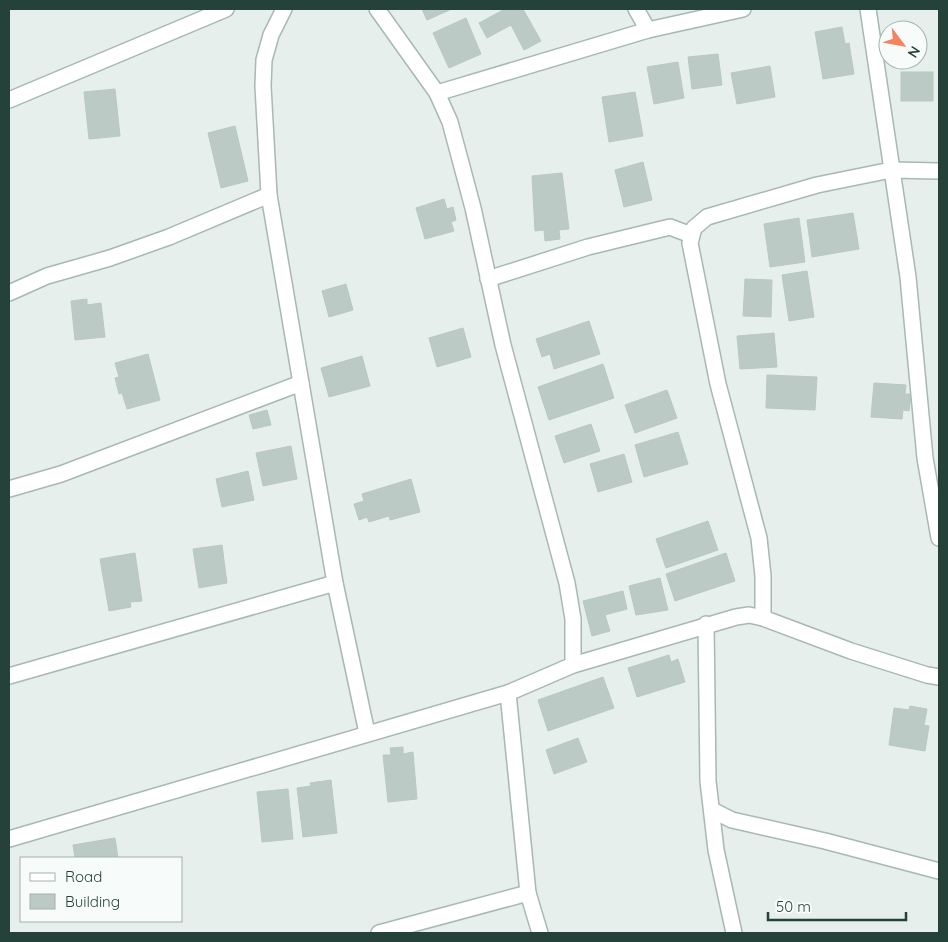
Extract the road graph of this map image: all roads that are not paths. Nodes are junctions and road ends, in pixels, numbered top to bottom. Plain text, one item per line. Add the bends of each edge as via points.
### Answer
1 (226, 9) edge
2 (284, 9) edge
3 (377, 9) edge
4 (636, 9) edge
5 (743, 9) edge
6 (868, 9) edge
7 (648, 30) junction
8 (437, 94) junction
9 (9, 100) edge
10 (891, 170) junction
11 (939, 171) edge
12 (269, 195) junction
13 (691, 235) junction
14 (488, 279) junction
15 (9, 292) edge
16 (301, 383) junction
17 (9, 489) edge
18 (939, 538) edge
19 (334, 583) junction
20 (763, 618) junction
21 (706, 624) junction
22 (573, 665) junction
23 (9, 676) edge
24 (939, 677) edge
25 (508, 693) junction
26 (367, 733) junction
27 (712, 810) junction
28 (9, 839) edge
29 (939, 871) edge
30 (528, 893) junction
31 (379, 933) edge
32 (540, 933) edge
33 (734, 933) edge

1 - 9 street
2 - 12 street via 271,34 264,60
3 - 8 street
4 - 7 street
5 - 7 street
6 - 10 street
7 - 8 street
8 - 14 street via 452,132 473,208
10 - 11 street
10 - 13 street via 817,185 724,212 699,222
10 - 18 street via 908,277 925,458
12 - 15 street via 169,237 47,276
12 - 16 street
13 - 14 street via 670,227 588,247
13 - 20 street via 718,384 759,538 764,576
14 - 22 street via 568,583 573,619
16 - 17 street via 61,474
16 - 19 street
19 - 23 street
19 - 26 street
20 - 21 street via 749,615
20 - 24 street via 851,651
21 - 22 street
21 - 27 street via 708,781
22 - 25 street
25 - 26 street
25 - 30 street
26 - 28 street
27 - 29 street via 732,820
27 - 33 street via 716,850
30 - 31 street
30 - 32 street

